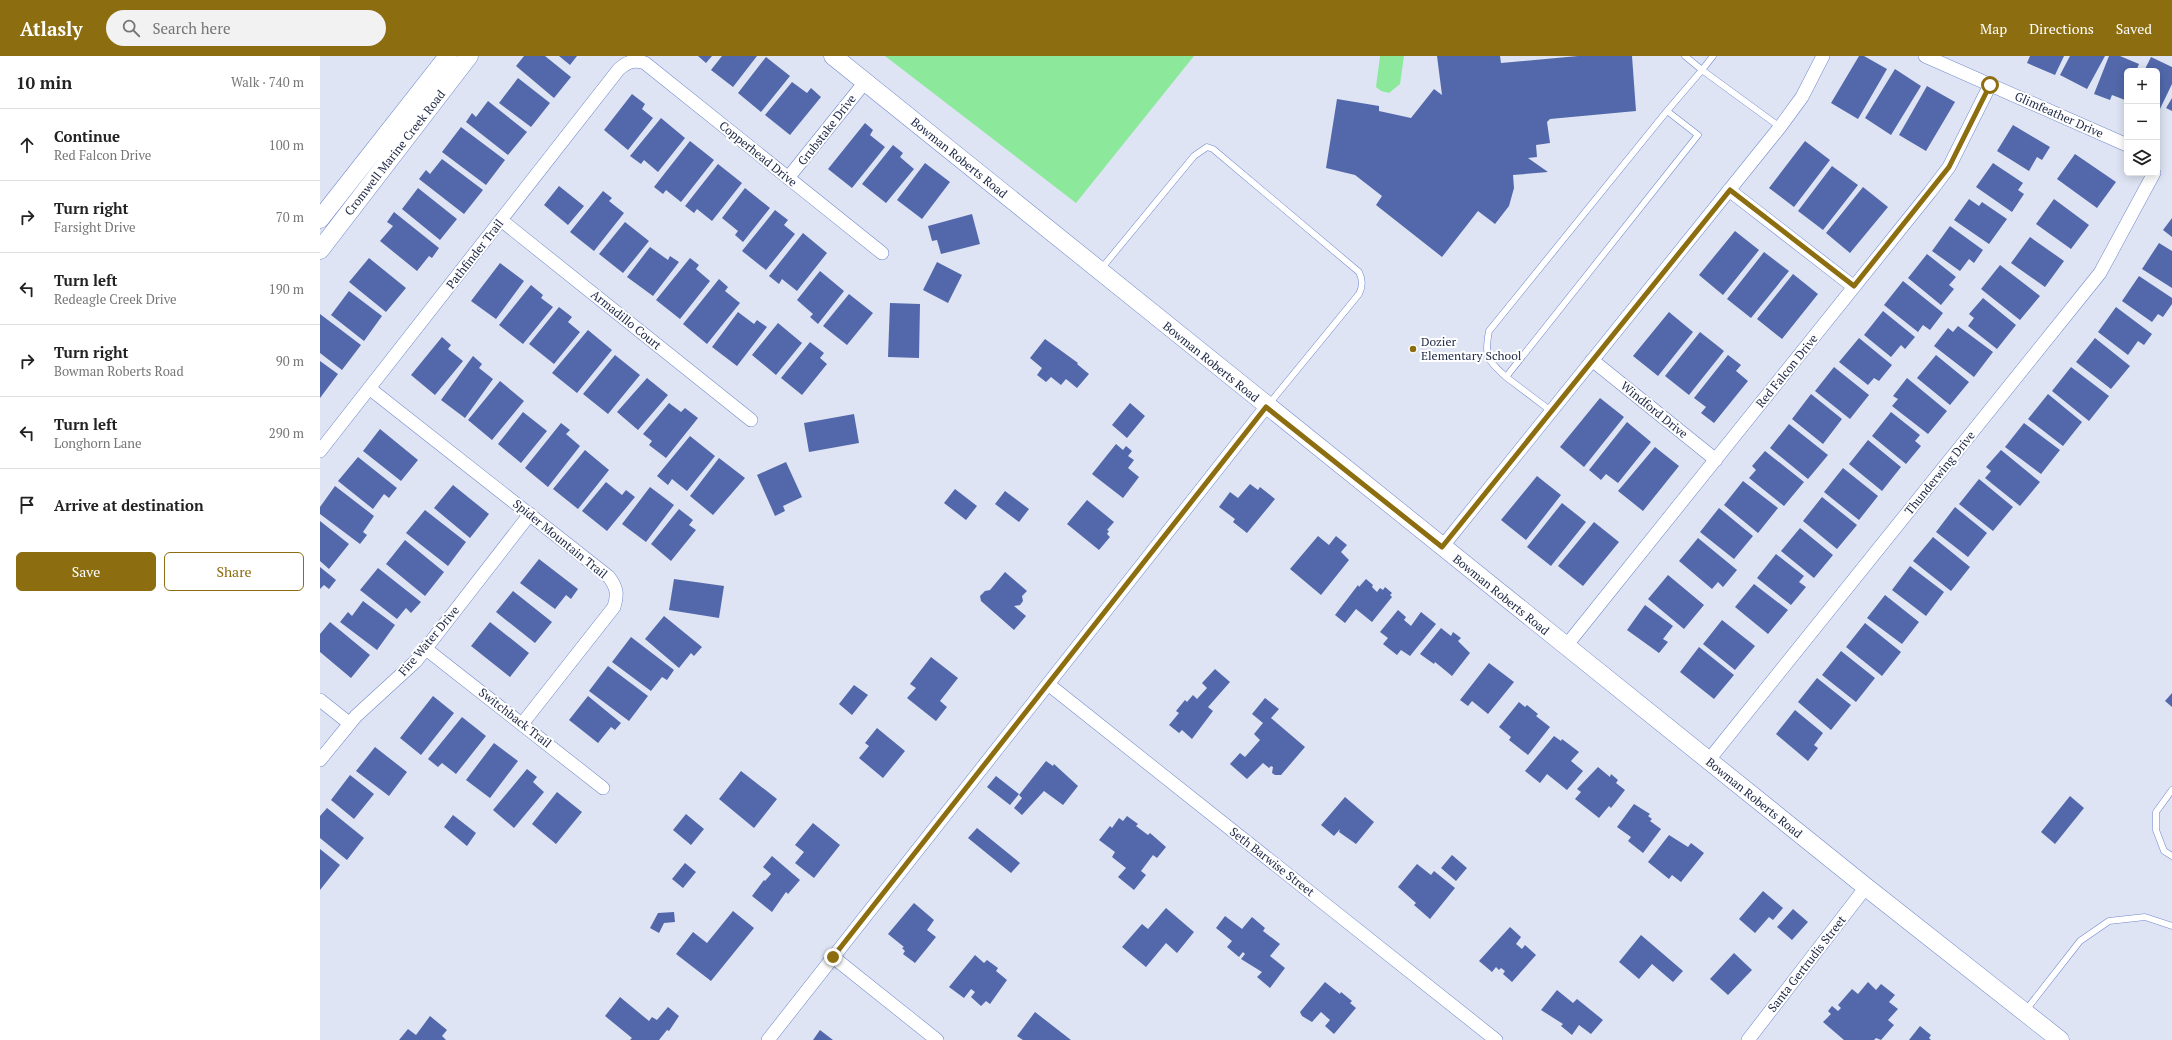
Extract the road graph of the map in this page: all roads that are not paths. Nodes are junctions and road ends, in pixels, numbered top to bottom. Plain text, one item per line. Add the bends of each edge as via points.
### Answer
1 (448, 56) edge
2 (469, 56) edge
3 (833, 56) edge
4 (1685, 56) edge
5 (1713, 56) edge
6 (1823, 56) edge
7 (1925, 56) edge
8 (632, 61) joint
9 (1702, 70) junction
10 (865, 82) junction
11 (1990, 85) junction
12 (1667, 111) junction
13 (1780, 127) junction
14 (2124, 144) edge
15 (2152, 176) edge
16 (788, 178) junction
17 (1730, 190) junction
18 (320, 219) edge
19 (501, 220) junction
20 (320, 250) edge
21 (882, 253) dead end
22 (1099, 271) junction
23 (1854, 286) junction
24 (1592, 360) junction
25 (1506, 377) junction
26 (369, 388) junction
27 (1266, 407) junction
28 (1551, 412) junction
29 (751, 420) dead end
30 (320, 451) edge
31 (1716, 460) junction
32 (530, 514) junction
33 (1442, 547) junction
34 (1566, 646) junction
35 (426, 648) junction
36 (1048, 684) junction
37 (320, 700) edge
38 (349, 723) junction
39 (522, 724) junction
40 (320, 760) edge
41 (1708, 761) junction
42 (603, 788) dead end
43 (2172, 790) edge
44 (2172, 856) edge
45 (1866, 887) junction
46 (2172, 926) edge
47 (833, 957) junction
48 (2024, 1011) junction
49 (768, 1040) edge
50 (937, 1040) edge
51 (1496, 1040) edge
52 (1748, 1040) edge
53 (2060, 1040) edge

1 - 18 street, Cromwell Marine Creek Road
2 - 20 street, Cromwell Marine Creek Road
3 - 10 street, Bowman Roberts Road
4 - 9 lane
5 - 9 lane
6 - 13 street via 1802,97
7 - 11 street, Glimfeather Drive
8 - 16 street, Copperhead Drive via 645,63
8 - 19 street, Pathfinder Trail via 619,69
9 - 12 lane
9 - 13 lane
10 - 16 street, Grubstake Drive
10 - 22 street, Bowman Roberts Road
11 - 14 street, Glimfeather Drive
11 - 23 street, Red Falcon Drive via 1949,167
12 - 25 lane via 1489,332 1486,351 1491,362
12 - 25 lane via 1698,135
13 - 17 street
15 - 41 street, Thunderwing Drive via 2100,273
16 - 21 street, Copperhead Drive
17 - 23 street
17 - 24 street
19 - 26 street, Pathfinder Trail
19 - 29 street, Armadillo Court
22 - 27 street, Bowman Roberts Road
22 - 27 lane via 1194,156 1207,147 1219,154 1359,272 1362,279 1359,294
23 - 31 street, Red Falcon Drive
24 - 28 street
24 - 31 street, Windford Drive
25 - 28 lane
26 - 30 street, Pathfinder Trail
26 - 32 street, Spider Mountain Trail
27 - 33 street, Bowman Roberts Road
27 - 36 street
28 - 33 street
31 - 34 street, Red Falcon Drive
32 - 35 street, Fire Water Drive
32 - 39 street, Spider Mountain Trail via 609,577 617,590 614,607
33 - 34 street, Bowman Roberts Road
34 - 41 street, Bowman Roberts Road
35 - 38 street, Fire Water Drive via 406,672
35 - 39 street, Switchback Trail
36 - 47 street
36 - 51 street, Seth Barwise Street
37 - 38 street
38 - 40 street, Fire Water Drive
39 - 42 street, Switchback Trail
41 - 45 street, Bowman Roberts Road
43 - 44 lane via 2156,812 2156,830 2164,851
45 - 48 street, Bowman Roberts Road
45 - 52 street, Santa Gertrudis Street
46 - 48 lane via 2144,917 2109,921 2080,940
47 - 49 street
47 - 50 street
48 - 53 street, Bowman Roberts Road

